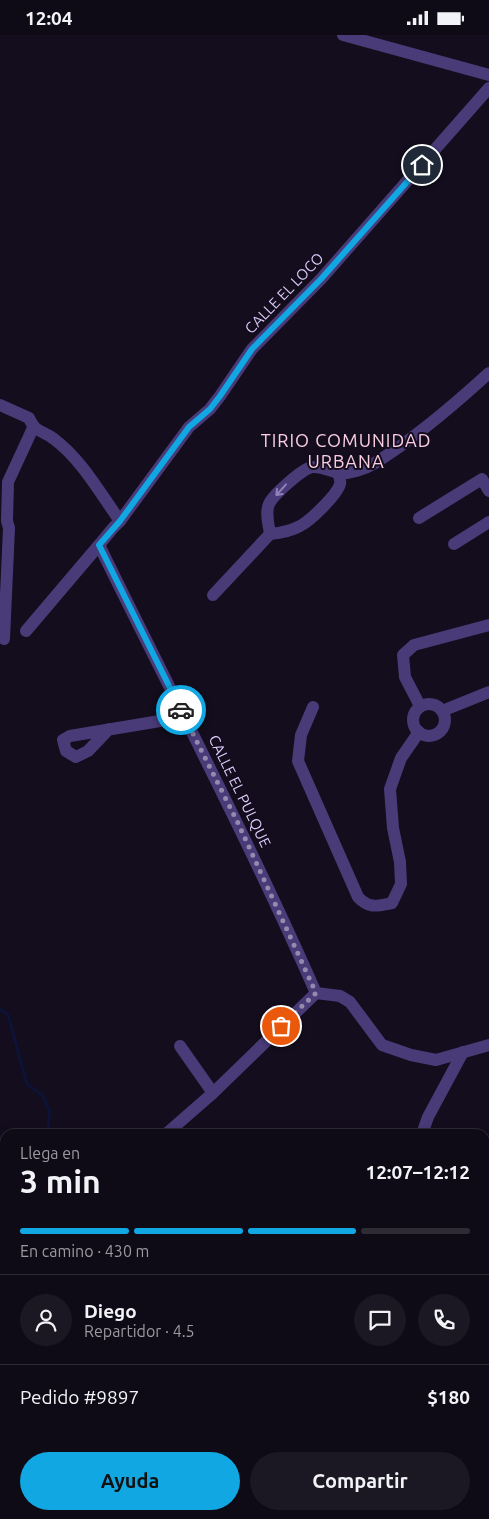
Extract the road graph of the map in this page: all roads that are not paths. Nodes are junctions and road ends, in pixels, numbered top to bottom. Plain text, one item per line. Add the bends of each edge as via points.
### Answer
1 (342, 35) edge
2 (489, 75) edge
3 (489, 88) edge
4 (489, 373) edge
5 (0, 405) edge
6 (33, 428) junction
7 (338, 473) junction
8 (489, 491) edge
9 (419, 518) dead end
10 (3, 521) edge
11 (489, 522) edge
12 (116, 525) junction
13 (270, 535) junction
14 (454, 544) dead end
15 (99, 545) junction
16 (213, 595) dead end
17 (489, 625) edge
18 (26, 631) dead end
19 (4, 639) dead end
20 (489, 692) edge
21 (420, 706) junction
22 (313, 707) dead end
23 (442, 711) junction
24 (184, 717) junction
25 (109, 729) dead end
26 (419, 732) junction
27 (316, 993) junction
28 (489, 1045) edge
29 (180, 1046) dead end
30 (463, 1052) junction
31 (213, 1093) junction
32 (172, 1129) edge
33 (424, 1129) edge

1 - 2 street
3 - 12 street, CALLE EL LOCO via 321,279 252,349 210,409 189,427
4 - 7 street via 456,403 373,464 357,471
5 - 6 street via 28,418
6 - 10 street via 8,482
6 - 12 street via 53,438 74,457
7 - 13 street via 340,482 336,491 323,506 301,526
7 -> 13 street via 310,467 288,483 269,504
8 - 9 street via 482,479
10 - 19 street via 9,528
11 - 14 street
12 - 15 street
13 - 16 street
15 - 18 street
15 - 24 street, CALLE EL PULQUE
17 - 21 street via 414,645 404,655 405,677
20 - 23 street
21 - 23 street via 428,703
21 - 26 street via 412,719
22 - 26 street via 301,735 298,761 358,897 373,907 392,903 401,884 390,789 401,758
23 - 26 street via 445,719 443,728 427,736
24 - 25 street
24 - 27 street, CALLE EL PULQUE via 284,920
27 - 30 street via 340,996 350,1002 382,1045 436,1060
27 - 31 street
28 - 30 street
29 - 31 street
30 - 33 street
31 - 32 street

